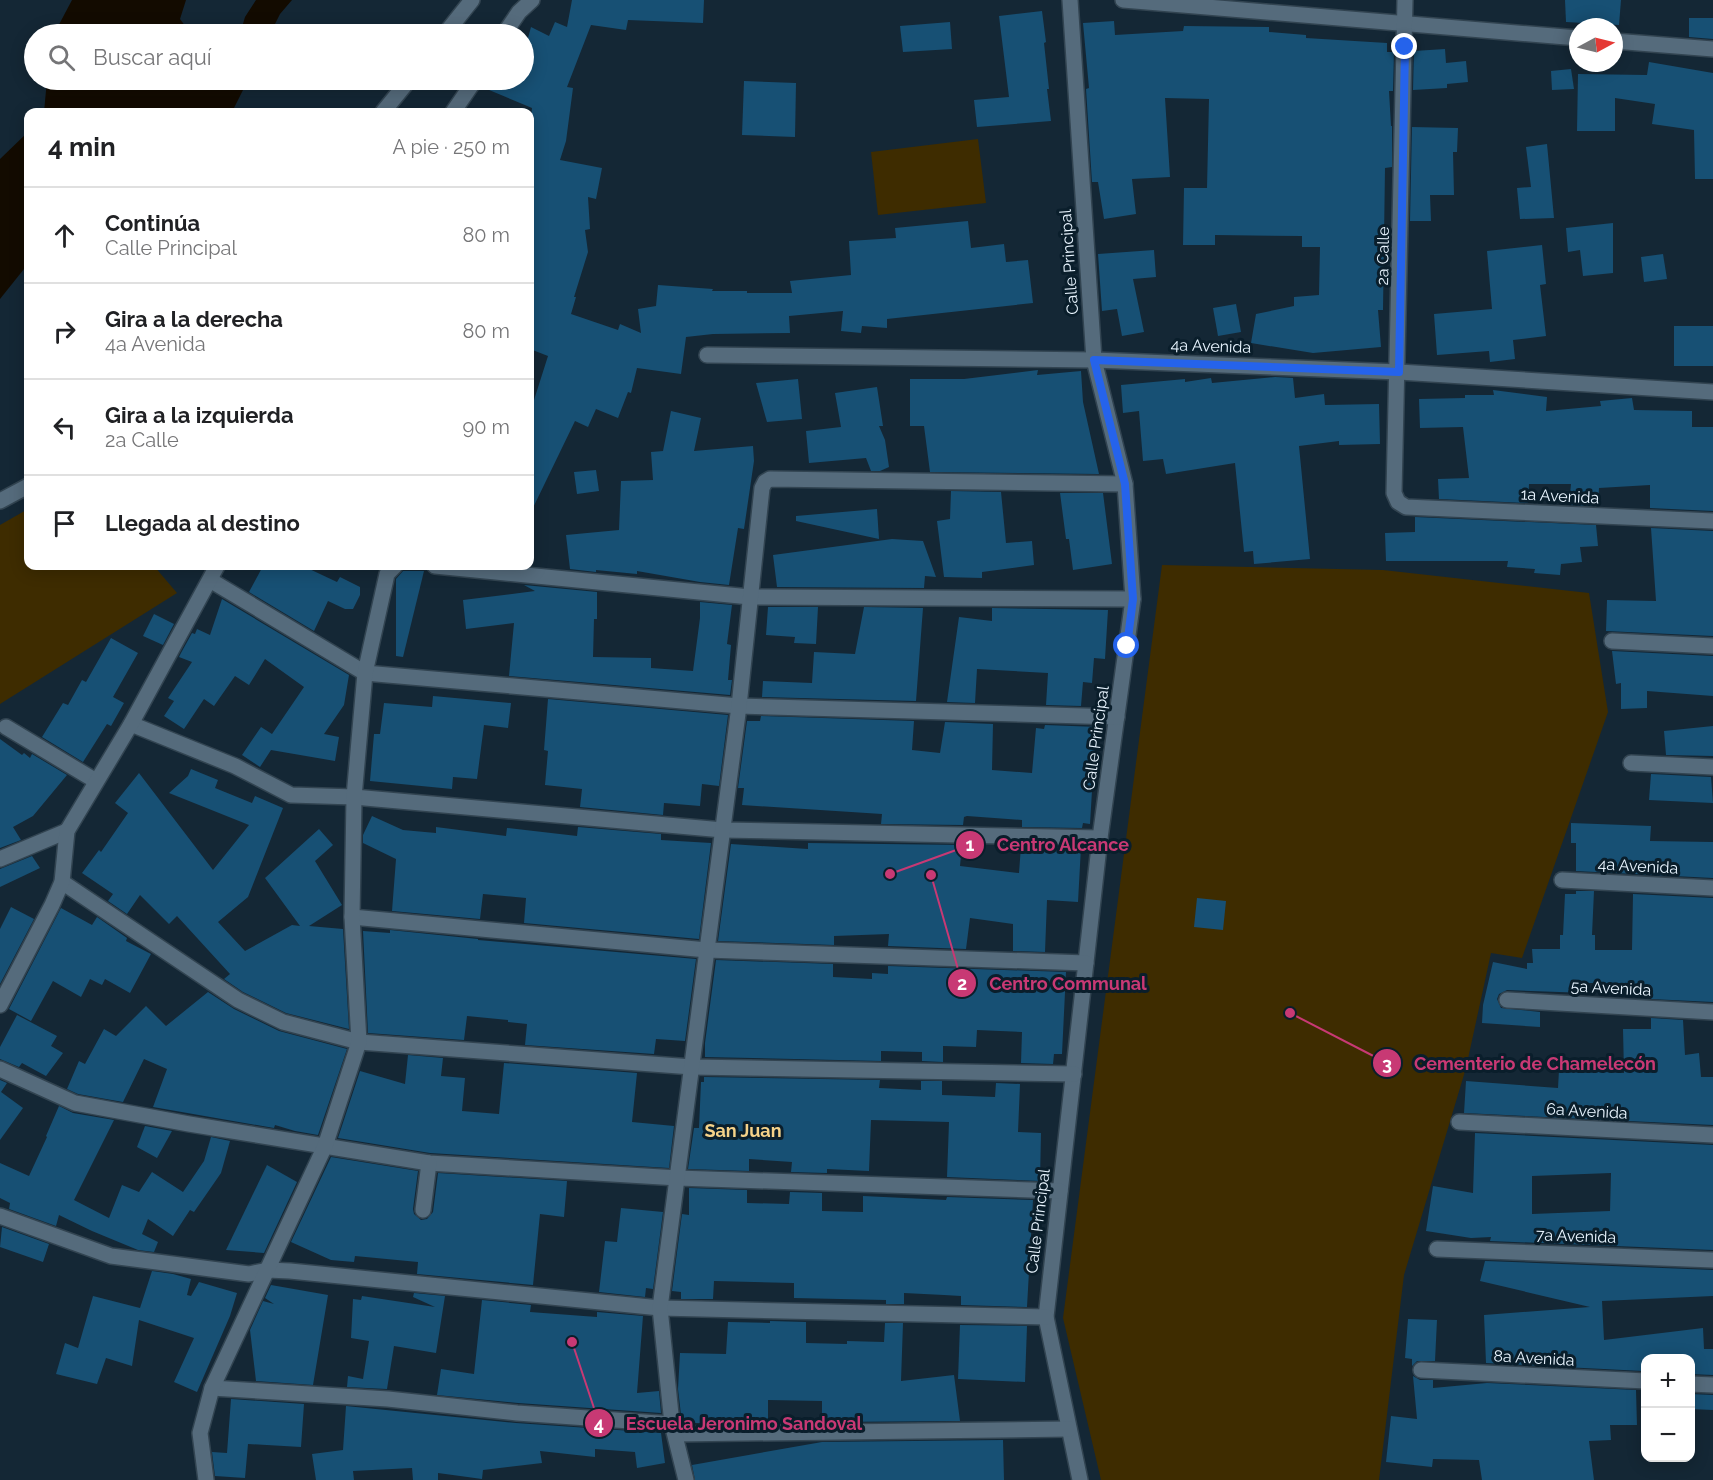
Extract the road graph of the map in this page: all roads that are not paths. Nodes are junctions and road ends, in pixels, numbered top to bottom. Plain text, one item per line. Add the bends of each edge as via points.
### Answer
1 (472, 0) edge
2 (532, 0) edge
3 (1070, 0) edge
4 (1123, 0) edge
5 (1405, 0) edge
6 (453, 24) edge
7 (511, 24) edge
8 (1405, 24) junction
9 (1569, 37) edge
10 (1623, 42) edge
11 (1713, 49) edge
12 (401, 90) edge
13 (468, 90) edge
14 (386, 108) edge
15 (456, 108) edge
16 (707, 355) dead end
17 (1094, 360) junction
18 (1399, 372) junction
19 (1713, 392) edge
20 (1125, 484) junction
21 (24, 488) edge
22 (0, 501) edge
23 (1406, 507) joint
24 (1713, 521) edge
25 (215, 570) edge
26 (391, 570) edge
27 (476, 570) edge
28 (210, 580) junction
29 (750, 597) junction
30 (1133, 599) junction
31 (1612, 641) dead end
32 (1713, 646) edge
33 (365, 673) junction
34 (739, 706) junction
35 (1117, 717) junction
36 (131, 724) junction
37 (6, 727) dead end
38 (1631, 762) dead end
39 (1713, 767) edge
40 (96, 781) junction
41 (354, 797) junction
42 (723, 830) junction
43 (67, 831) junction
44 (1100, 838) junction
45 (0, 859) edge
46 (1562, 880) dead end
47 (62, 882) junction
48 (1713, 888) edge
49 (352, 917) junction
50 (707, 950) junction
51 (1086, 963) junction
52 (1507, 1000) dead end
53 (0, 1005) edge
54 (1713, 1012) edge
55 (359, 1042) junction
56 (692, 1067) junction
57 (0, 1069) edge
58 (1074, 1074) junction
59 (1459, 1122) dead end
60 (1713, 1135) edge
61 (325, 1146) junction
62 (429, 1163) junction
63 (678, 1178) junction
64 (1060, 1191) junction
65 (423, 1210) dead end
66 (0, 1216) edge
67 (1437, 1249) dead end
68 (1713, 1260) edge
69 (268, 1270) junction
70 (660, 1308) junction
71 (1046, 1317) junction
72 (1421, 1370) dead end
73 (1641, 1381) edge
74 (1695, 1384) edge
75 (1713, 1385) edge
76 (212, 1388) junction
77 (674, 1429) junction
78 (1069, 1429) junction
79 (206, 1480) edge
80 (686, 1480) edge
81 (1080, 1480) edge

1 - 6 street
2 - 7 street
3 - 17 street, Calle Principal
4 - 8 street
5 - 8 street, 2a Calle
8 - 9 street
8 - 18 street, 2a Calle
10 - 11 street
12 - 14 street
13 - 15 street
16 - 17 street, 4a Avenida
17 - 18 street, 4a Avenida
17 - 20 street, Calle Principal
18 - 19 street, 4a Avenida
18 - 23 street, 2a Calle via 1395,493 1398,502
20 - 29 street via 770,479 762,488
20 - 30 street, Calle Principal
21 - 22 street
23 - 24 street, 1a Avenida
25 - 28 street
26 - 33 street
27 - 29 street
28 - 33 street
28 - 36 street
29 - 30 street
29 - 34 street
30 - 35 street, Calle Principal
31 - 32 street
33 - 34 street
33 - 41 street
34 - 35 street
34 - 42 street
35 - 44 street, Calle Principal
36 - 40 street
36 - 41 street via 235,766 291,795
37 - 40 street
38 - 39 street
40 - 43 street
41 - 42 street
41 - 49 street
42 - 44 street
42 - 50 street
43 - 45 street
43 - 47 street
44 - 51 street, Calle Principal
46 - 48 street, 4a Avenida
47 - 53 street
47 - 55 street via 238,1000 283,1022
49 - 50 street
49 - 55 street
50 - 51 street
50 - 56 street
51 - 58 street, Calle Principal
52 - 54 street, 5a Avenida
55 - 56 street
55 - 61 street
56 - 58 street
56 - 63 street
57 - 61 street via 75,1103
58 - 64 street, Calle Principal
59 - 60 street, 6a Avenida
61 - 62 street
61 - 69 street
62 - 63 street
62 - 65 street
63 - 64 street
63 - 70 street
64 - 71 street, Calle Principal
66 - 69 street via 111,1256 249,1274
67 - 68 street, 7a Avenida
69 - 70 street
69 - 76 street
70 - 71 street
70 - 77 street
71 - 78 street, Calle Principal
72 - 73 street, 8a Avenida
74 - 75 street
76 - 77 street via 388,1399
76 - 79 street via 200,1432
77 - 78 street
77 - 80 street
78 - 81 street, Calle Principal

